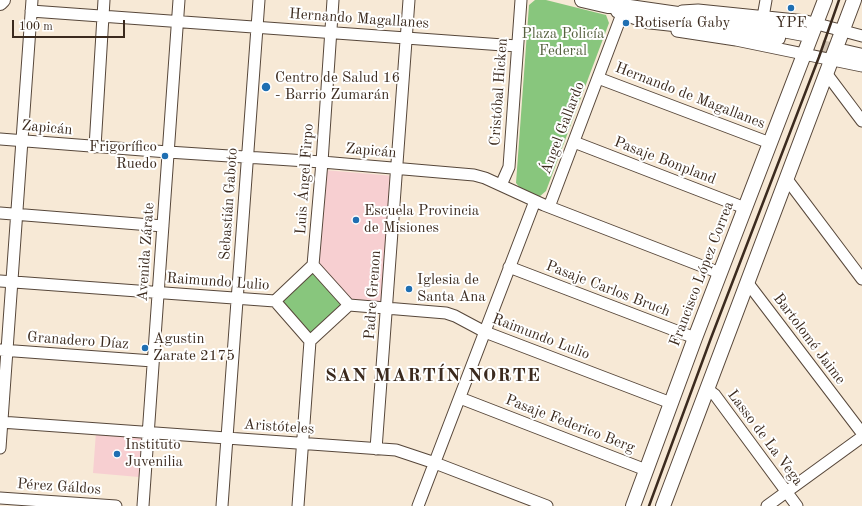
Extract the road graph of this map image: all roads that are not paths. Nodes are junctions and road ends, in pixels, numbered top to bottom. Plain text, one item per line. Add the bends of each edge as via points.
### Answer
1 (3, 0) edge
2 (104, 0) edge
3 (179, 0) edge
4 (259, 0) edge
5 (333, 0) edge
6 (409, 0) edge
7 (521, 0) edge
8 (582, 0) edge
9 (766, 0) edge
10 (825, 0) edge
11 (854, 0) edge
12 (0, 2) edge
13 (32, 5) edge
14 (699, 5) edge
15 (608, 6) junction
16 (662, 12) junction
17 (622, 14) junction
18 (103, 16) junction
19 (763, 17) junction
20 (177, 21) junction
21 (816, 24) junction
22 (257, 26) junction
23 (330, 31) junction
24 (842, 31) junction
25 (862, 36) edge
26 (406, 37) junction
27 (803, 43) junction
28 (516, 46) junction
29 (862, 47) edge
30 (862, 56) edge
31 (831, 60) junction
32 (862, 66) edge
33 (826, 73) junction
34 (598, 78) junction
35 (862, 121) edge
36 (0, 139) edge
37 (21, 141) junction
38 (574, 142) junction
39 (770, 143) junction
40 (95, 147) junction
41 (168, 152) junction
42 (247, 158) junction
43 (322, 162) junction
44 (397, 168) junction
45 (786, 178) junction
46 (501, 185) junction
47 (535, 201) junction
48 (549, 207) junction
49 (745, 208) junction
50 (0, 213) edge
51 (16, 214) junction
52 (162, 226) junction
53 (313, 265) junction
54 (509, 267) junction
55 (720, 273) junction
56 (862, 279) edge
57 (0, 281) edge
58 (12, 282) junction
59 (747, 282) junction
60 (158, 293) junction
61 (236, 298) junction
62 (274, 301) junction
63 (349, 305) junction
64 (387, 307) junction
65 (485, 332) junction
66 (695, 338) junction
67 (310, 341) junction
68 (3, 350) edge
69 (153, 361) junction
70 (707, 389) junction
71 (460, 398) junction
72 (671, 403) junction
73 (1, 422) edge
74 (149, 432) junction
75 (862, 434) edge
76 (862, 437) edge
77 (227, 438) junction
78 (302, 444) junction
79 (0, 448) edge
80 (376, 449) junction
81 (435, 463) junction
82 (646, 470) junction
83 (787, 492) junction
84 (0, 498) edge
85 (116, 506) edge
86 (143, 506) edge
87 (222, 506) edge
88 (298, 506) edge
89 (418, 506) edge
90 (547, 506) edge
91 (632, 506) edge
92 (663, 506) edge
93 (768, 506) edge
94 (798, 506) edge

1 - 12 main road
2 - 18 street
3 - 20 street, Avenida Zárate
4 - 22 street, Sebastián Gaboto
5 - 23 street, Luis Ángel Firpo
6 - 26 street, Padre Grenon
7 - 28 street, Cristóbal Hicken
8 - 15 main road
9 - 19 street
10 - 21 main road, Francisco López Correa
11 - 24 main road
13 - 18 street, Hernando Magallanes
13 - 37 street
14 - 16 street
14 - 19 street
15 - 16 main road
15 - 17 main road
16 - 27 main road via 754,24
17 - 27 main road via 646,21
17 - 34 street, Ángel Gallardo
18 - 20 street, Hernando Magallanes
18 - 40 street
19 - 21 street
20 - 22 street, Hernando Magallanes
20 - 41 street, Avenida Zárate
21 - 24 street
21 - 27 main road, Francisco López Correa
22 - 23 street, Hernando Magallanes
22 - 42 street, Sebastián Gaboto
23 - 26 street, Hernando Magallanes
23 - 43 street, Luis Ángel Firpo
24 - 25 street
24 - 31 main road
26 - 28 street, Hernando Magallanes
26 - 44 street, Padre Grenon
27 - 31 street
27 - 39 main road, Francisco López Correa
28 - 46 street, Cristóbal Hicken via 509,167
29 - 30 main road via 846,48
31 - 32 street
31 - 33 main road
33 - 35 street
33 - 45 main road
34 - 38 street, Ángel Gallardo
34 - 39 street, Hernando de Magallanes
36 - 37 street, Zapicán
37 - 40 street, Zapicán
37 - 51 street
38 - 48 street, Ángel Gallardo
38 - 49 street, Pasaje Bonpland
39 - 49 main road, Francisco López Correa
40 - 41 street, Zapicán
41 - 42 street, Zapicán
41 - 52 street, Avenida Zárate
42 - 43 street, Zapicán
42 - 61 street, Sebastián Gaboto
43 - 44 street, Zapicán
43 - 53 street, Luis Ángel Firpo
44 - 46 street, Zapicán via 474,175
44 - 64 street, Padre Grenon
45 - 56 street
45 - 59 main road
46 - 47 street, Zapicán
47 - 48 street, Zapicán
47 - 54 street
48 - 55 street, Zapicán
49 - 55 main road, Francisco López Correa
50 - 51 street
51 - 52 street
51 - 58 street
52 - 60 street, Avenida Zárate
53 - 62 street
53 - 63 street
54 - 65 street
54 - 66 street, Pasaje Carlos Bruch
55 - 66 main road, Francisco López Correa
57 - 58 street, Raimundo Lulio
58 - 60 street, Raimundo Lulio
58 - 68 street
59 - 70 main road
59 - 75 street, Bartolomé Jaime
60 - 61 street, Raimundo Lulio
60 - 69 street, Avenida Zárate
61 - 62 street, Raimundo Lulio
61 - 77 street, Sebastián Gaboto
62 - 67 street, Raimundo Lulio
63 - 64 street, Raimundo Lulio
63 - 67 street
64 - 65 street, Raimundo Lulio via 450,314
64 - 80 street, Padre Grenon
65 - 71 street
65 - 72 street, Raimundo Lulio
66 - 72 main road, Francisco López Correa
67 - 78 street
68 - 69 street, Granadero Díaz
68 - 73 street
69 - 74 street, Avenida Zárate
70 - 83 street, Lasso de La Vega via 715,395
70 - 92 main road
71 - 81 street
71 - 82 street, Pasaje Federico Berg
72 - 82 main road, Francisco López Correa
73 - 74 street, Aristóteles
73 - 79 street
74 - 77 street, Aristóteles
74 - 86 street, Avenida Zárate
76 - 83 street
77 - 78 street, Aristóteles
77 - 87 street, Sebastián Gaboto
78 - 80 street, Aristóteles
78 - 88 street
80 - 81 street, Aristóteles via 396,450
81 - 89 street
81 - 90 street, Aristóteles
82 - 91 main road, Francisco López Correa
83 - 93 street
83 - 94 street, Lasso de La Vega
84 - 85 street, Pérez Gáldos

